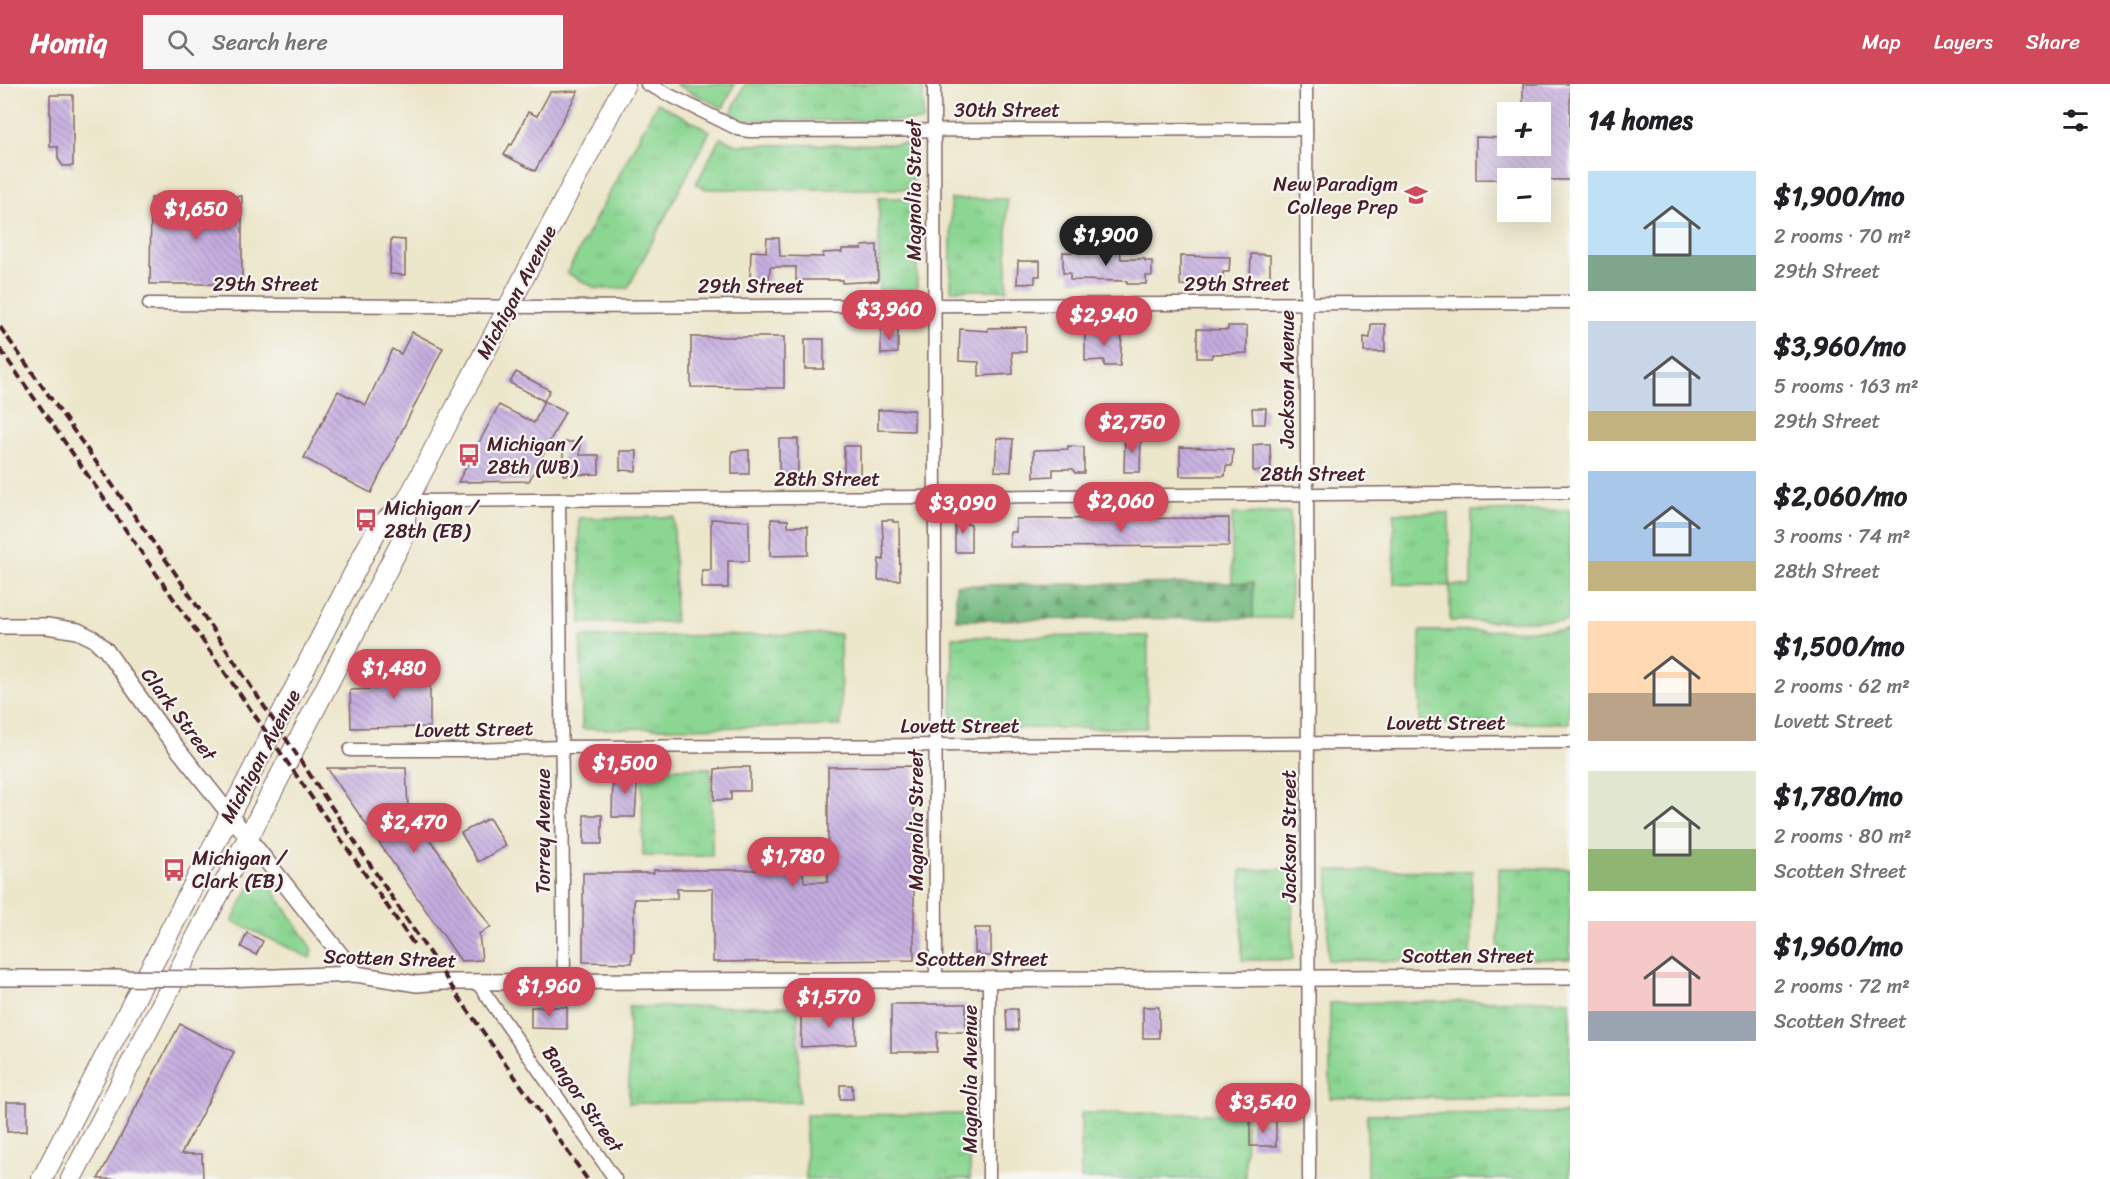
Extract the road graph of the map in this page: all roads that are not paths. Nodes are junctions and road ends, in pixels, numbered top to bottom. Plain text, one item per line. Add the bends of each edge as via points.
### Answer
1 (625, 84) edge
2 (647, 84) edge
3 (934, 84) edge
4 (1306, 84) edge
5 (1306, 129) junction
6 (934, 130) junction
7 (1570, 302) edge
8 (149, 303) dead end
9 (1306, 303) junction
10 (934, 305) junction
11 (509, 306) junction
12 (1570, 492) edge
13 (1307, 494) junction
14 (935, 498) junction
15 (559, 500) junction
16 (407, 501) junction
17 (0, 626) edge
18 (1570, 742) edge
19 (1308, 743) junction
20 (936, 745) junction
21 (562, 747) junction
22 (350, 750) dead end
23 (228, 814) junction
24 (247, 836) junction
25 (356, 974) junction
26 (1570, 977) edge
27 (0, 978) edge
28 (1309, 978) junction
29 (936, 980) junction
30 (989, 980) junction
31 (477, 982) junction
32 (564, 982) junction
33 (42, 1179) edge
34 (71, 1179) edge
35 (615, 1179) edge
36 (989, 1179) edge
37 (1309, 1179) edge

1 - 11 main road, Michigan Avenue
2 - 6 street, 30th Street via 749,131
3 - 6 street, Magnolia Street
4 - 5 street, Jackson Avenue
5 - 6 street, 30th Street
5 - 9 street, Jackson Avenue
6 - 10 street, Magnolia Street
7 - 9 street, 29th Street
8 - 11 street, 29th Street
9 - 10 street, 29th Street
9 - 13 street, Jackson Avenue
10 - 11 street, 29th Street
10 - 14 street, Magnolia Street
11 - 16 main road, Michigan Avenue
12 - 13 street, 28th Street
13 - 14 street, 28th Street
13 - 19 street, Jackson Street
14 - 15 street, 28th Street
14 - 20 street, Magnolia Street
15 - 16 street, 28th Street
15 - 21 street, Torrey Avenue
16 - 23 main road, Michigan Avenue via 378,528
16 - 24 main road, Michigan Avenue via 403,539
17 - 23 street, Clark Street via 47,626 78,631 94,639
18 - 19 street, Lovett Street
19 - 20 street, Lovett Street
19 - 28 street, Jackson Street
20 - 21 street, Lovett Street
20 - 29 street, Magnolia Street
21 - 22 street, Lovett Street
21 - 32 street, Torrey Avenue
23 - 24 street, Clark Street
23 - 33 main road, Michigan Avenue
24 - 25 street, Clark Street
24 - 34 main road, Michigan Avenue
25 - 27 street, Scotten Street, bridge via 223,979
25 - 31 street, Scotten Street via 417,984
26 - 28 street, Scotten Street
28 - 30 street, Scotten Street
28 - 37 street, Jackson Street
29 - 30 street, Scotten Street
29 - 32 street, Scotten Street
30 - 36 street, Magnolia Avenue
31 - 32 street, Scotten Street
31 - 35 street, Bangor Street

